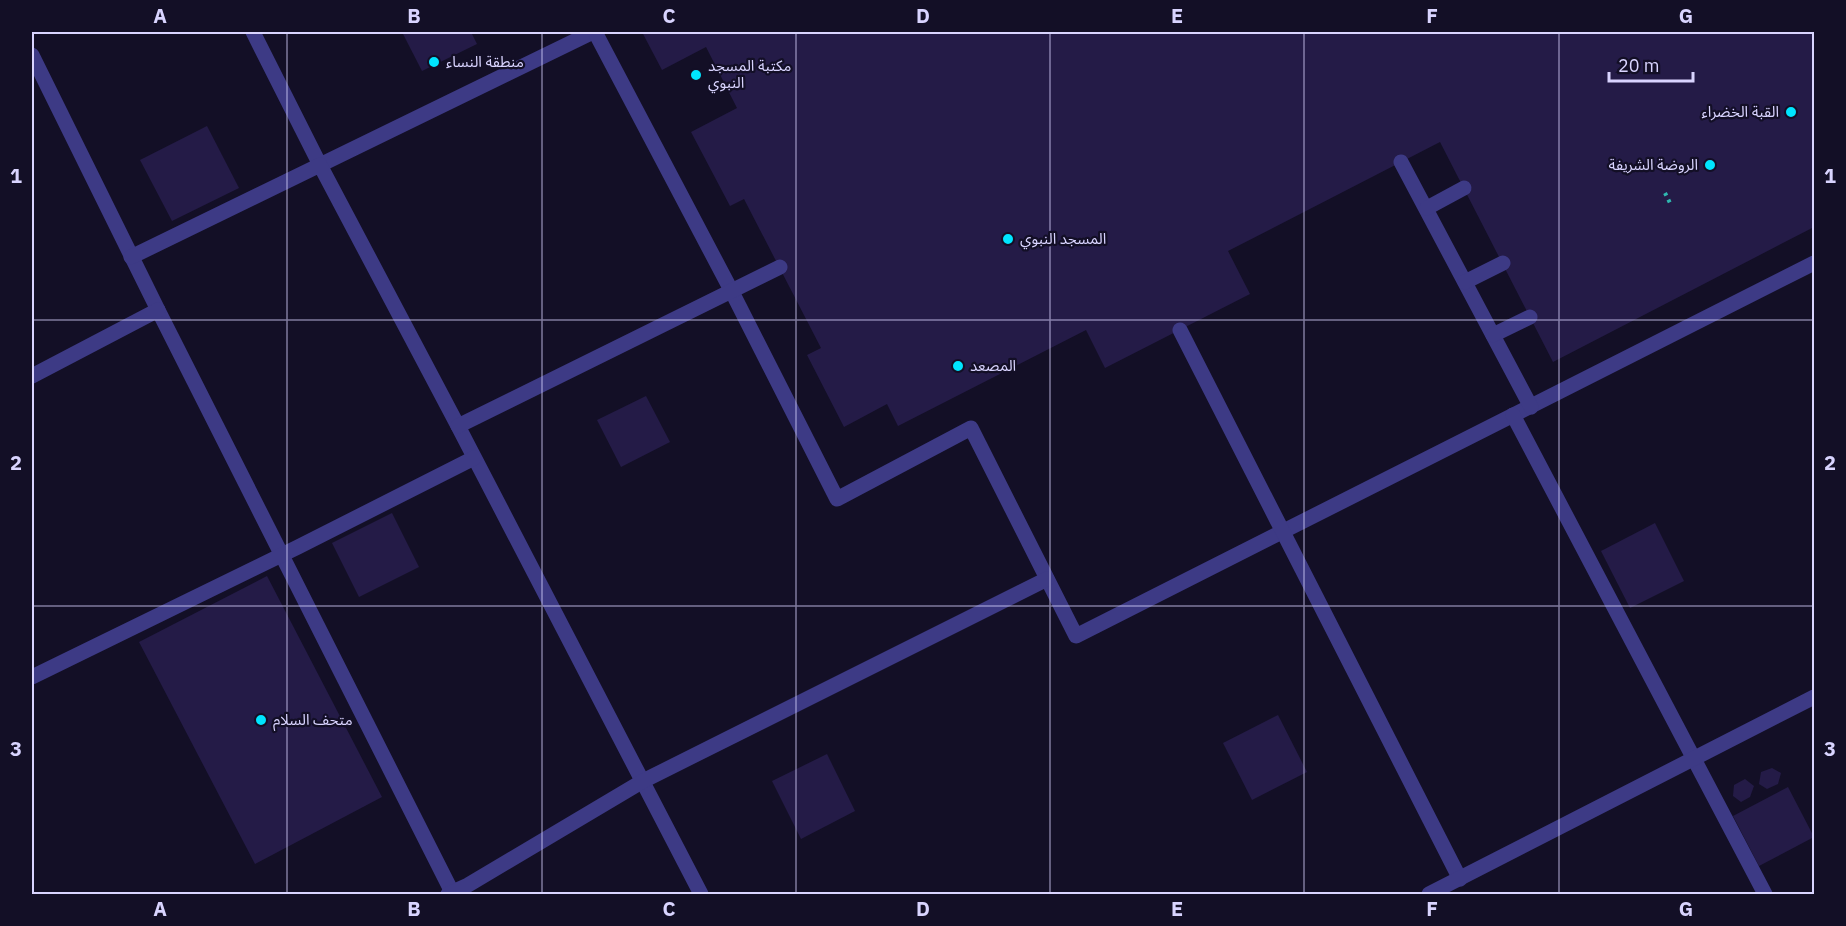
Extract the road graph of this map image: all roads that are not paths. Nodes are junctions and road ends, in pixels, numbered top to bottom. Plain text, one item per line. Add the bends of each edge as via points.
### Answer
1 (253, 32) edge
2 (594, 32) edge
3 (32, 55) edge
4 (1401, 162) dead end
5 (320, 165) junction
6 (1464, 188) dead end
7 (1427, 208) junction
8 (131, 256) junction
9 (1503, 263) dead end
10 (1815, 263) edge
11 (780, 267) dead end
12 (1465, 282) junction
13 (731, 290) junction
14 (158, 310) junction
15 (1530, 317) dead end
16 (1180, 330) dead end
17 (1493, 335) junction
18 (32, 376) edge
19 (1531, 407) junction
20 (1513, 415) junction
21 (458, 426) junction
22 (474, 458) junction
23 (1284, 532) junction
24 (281, 555) junction
25 (1047, 579) junction
26 (32, 677) edge
27 (1815, 698) edge
28 (1694, 760) junction
29 (643, 781) junction
30 (1460, 879) junction
31 (451, 894) edge
32 (701, 894) edge
33 (1429, 894) edge
34 (1765, 894) edge

1 - 5 street
2 - 5 street
2 - 13 street
3 - 8 street
4 - 7 street
5 - 8 street
5 - 21 street
6 - 7 street
7 - 12 street
8 - 14 street
9 - 12 street
10 - 19 street
11 - 13 street
12 - 17 street
13 - 21 street
13 - 25 street via 837,499 971,428
14 - 18 street
14 - 24 street
15 - 17 street
16 - 23 street
17 - 19 street
19 - 20 street
20 - 23 street
20 - 28 street
21 - 22 street
22 - 24 street
22 - 29 street
23 - 25 street via 1076,636
23 - 30 street
24 - 26 street
24 - 31 street
25 - 29 street
27 - 28 street
28 - 30 street
28 - 34 street
29 - 31 street
29 - 32 street
30 - 33 street

